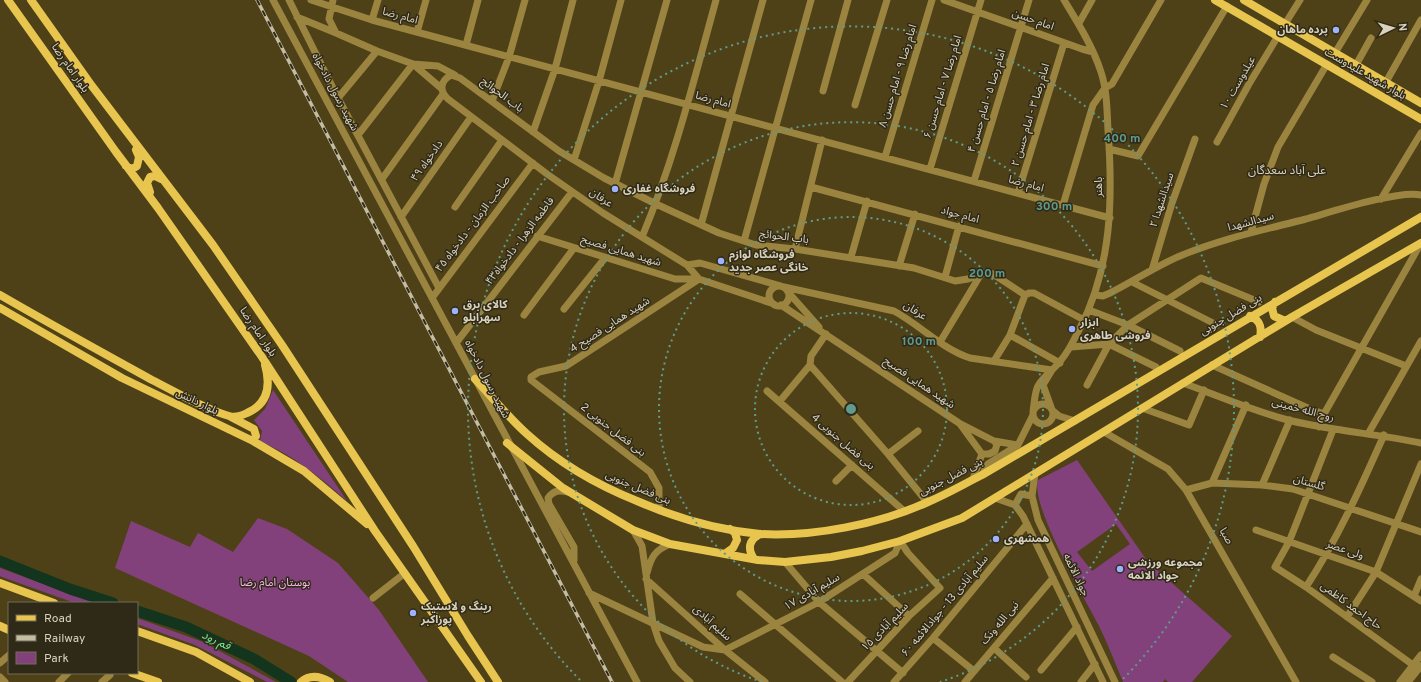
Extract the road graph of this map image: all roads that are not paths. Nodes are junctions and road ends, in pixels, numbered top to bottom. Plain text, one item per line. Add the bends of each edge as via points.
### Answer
1 (8, 0) edge
2 (31, 0) edge
3 (273, 0) edge
4 (289, 0) edge
5 (311, 0) edge
6 (378, 0) edge
7 (426, 0) edge
8 (478, 0) edge
9 (525, 0) edge
10 (573, 0) edge
11 (621, 0) edge
12 (666, 0) edge
13 (716, 0) edge
14 (763, 0) edge
15 (811, 0) edge
16 (848, 0) edge
17 (887, 0) edge
18 (932, 0) edge
19 (944, 0) edge
20 (981, 0) edge
21 (1029, 0) edge
22 (1064, 0) edge
23 (1092, 0) edge
24 (1161, 0) edge
25 (1215, 0) edge
26 (1244, 0) edge
27 (1300, 0) edge
28 (1366, 2) edge
29 (331, 4) edge
30 (1252, 5) junction
31 (1227, 6) junction
32 (978, 12) junction
33 (297, 17) junction
34 (1245, 17) junction
35 (372, 20) junction
36 (1421, 20) edge
37 (1079, 23) junction
38 (1285, 24) junction
39 (1021, 28) junction
40 (417, 32) junction
41 (336, 33) junction
42 (1278, 36) junction
43 (1371, 38) dead end
44 (1064, 43) junction
45 (466, 45) junction
46 (377, 51) junction
47 (1093, 52) junction
48 (1335, 53) junction
49 (509, 57) junction
50 (413, 64) junction
51 (1327, 64) junction
52 (1356, 65) junction
53 (555, 69) junction
54 (460, 78) junction
55 (599, 81) junction
56 (1386, 82) junction
57 (1105, 88) junction
58 (442, 91) junction
59 (822, 91) dead end
60 (641, 92) junction
61 (338, 98) junction
62 (492, 101) junction
63 (1421, 103) edge
64 (687, 104) junction
65 (855, 105) dead end
66 (732, 116) junction
67 (470, 117) junction
68 (1421, 119) edge
69 (775, 128) junction
70 (533, 132) junction
71 (1421, 133) edge
72 (358, 135) junction
73 (131, 139) junction
74 (1195, 139) dead end
75 (502, 140) junction
76 (822, 140) junction
77 (1217, 142) dead end
78 (1110, 149) junction
79 (885, 158) junction
80 (574, 160) junction
81 (533, 163) junction
82 (126, 166) junction
83 (930, 169) junction
84 (162, 179) junction
85 (382, 179) junction
86 (974, 181) junction
87 (615, 184) junction
88 (811, 187) junction
89 (572, 192) junction
90 (1018, 193) junction
91 (1421, 195) edge
92 (1381, 199) junction
93 (866, 201) junction
94 (656, 204) junction
95 (1063, 205) junction
96 (455, 207) dead end
97 (158, 208) junction
98 (915, 214) junction
99 (400, 217) junction
100 (1421, 217) edge
101 (1110, 218) junction
102 (701, 225) junction
103 (960, 226) junction
104 (1251, 232) junction
105 (537, 236) junction
106 (642, 237) junction
107 (744, 241) junction
108 (1421, 243) edge
109 (574, 248) junction
110 (795, 249) junction
111 (851, 257) junction
112 (605, 258) junction
113 (686, 265) junction
114 (899, 266) junction
115 (1103, 266) junction
116 (1152, 270) junction
117 (981, 274) junction
118 (945, 277) junction
119 (699, 279) junction
120 (1132, 282) junction
121 (439, 288) junction
122 (784, 289) junction
123 (0, 295) edge
124 (1025, 295) junction
125 (1095, 295) junction
126 (432, 298) junction
127 (1167, 300) junction
128 (1259, 302) dead end
129 (1275, 302) junction
130 (774, 304) junction
131 (781, 305) junction
132 (0, 308) edge
133 (564, 310) dead end
134 (1088, 310) junction
135 (524, 315) dead end
136 (1250, 316) junction
137 (1289, 319) junction
138 (1084, 320) junction
139 (1128, 325) junction
140 (1217, 325) dead end
141 (826, 334) junction
142 (1010, 335) junction
143 (1260, 336) junction
144 (1421, 341) edge
145 (940, 342) junction
146 (456, 343) junction
147 (1110, 344) junction
148 (1071, 347) junction
149 (1361, 348) junction
150 (1180, 351) dead end
151 (262, 357) junction
152 (994, 361) junction
153 (1060, 362) junction
154 (810, 365) junction
155 (1212, 365) junction
156 (1406, 366) junction
157 (1156, 367) dead end
158 (1052, 370) junction
159 (475, 379) junction
160 (531, 380) joint
161 (1183, 383) junction
162 (1087, 385) dead end
163 (1204, 390) junction
164 (767, 391) dead end
165 (780, 401) junction
166 (1246, 405) junction
167 (1142, 408) junction
168 (1052, 409) junction
169 (1033, 413) junction
170 (1324, 414) junction
171 (230, 417) junction
172 (1290, 420) junction
173 (1075, 421) junction
174 (959, 422) junction
175 (1319, 427) junction
176 (1334, 430) junction
177 (918, 431) dead end
178 (1104, 432) junction
179 (1368, 434) junction
180 (1384, 435) junction
181 (253, 441) junction
182 (994, 441) junction
183 (507, 443) junction
184 (1421, 443) edge
185 (1018, 445) junction
186 (888, 454) junction
187 (982, 454) junction
188 (1421, 464) edge
189 (852, 465) junction
190 (1035, 473) junction
191 (982, 474) junction
192 (973, 479) junction
193 (836, 481) dead end
194 (1212, 482) junction
195 (1262, 485) junction
196 (1186, 490) junction
197 (571, 493) junction
198 (1309, 494) junction
199 (1032, 496) junction
200 (995, 498) junction
201 (927, 502) junction
202 (1015, 505) junction
203 (1352, 508) junction
204 (658, 510) junction
205 (904, 511) junction
206 (1396, 523) junction
207 (1027, 524) junction
208 (730, 529) junction
209 (634, 530) junction
210 (1256, 530) dead end
211 (374, 531) junction
212 (1421, 532) edge
213 (760, 534) junction
214 (900, 541) junction
215 (1289, 542) junction
216 (670, 544) junction
217 (726, 553) junction
218 (1327, 555) junction
219 (754, 559) junction
220 (574, 562) junction
221 (785, 562) junction
222 (1376, 572) junction
223 (404, 573) junction
224 (863, 574) junction
225 (1053, 578) junction
226 (646, 579) junction
227 (1421, 579) edge
228 (0, 583) edge
229 (1306, 587) junction
230 (589, 593) junction
231 (740, 594) dead end
232 (1414, 596) junction
233 (373, 598) dead end
234 (1421, 601) edge
235 (51, 602) edge
236 (819, 602) junction
237 (909, 616) junction
238 (1346, 617) junction
239 (654, 623) junction
240 (778, 624) junction
241 (1077, 627) junction
242 (138, 631) edge
243 (933, 638) junction
244 (994, 648) junction
245 (725, 650) junction
246 (878, 650) junction
247 (8, 655) edge
248 (1421, 655) edge
249 (1332, 657) dead end
250 (0, 663) edge
251 (1096, 664) junction
252 (1413, 665) junction
253 (1421, 666) edge
254 (1041, 670) dead end
255 (974, 671) junction
256 (903, 673) junction
257 (67, 674) edge
258 (110, 675) dead end
259 (0, 677) edge
260 (1026, 677) dead end
261 (141, 679) edge
262 (304, 680) edge
263 (5, 682) edge
264 (58, 682) edge
265 (102, 682) edge
266 (158, 682) edge
267 (250, 682) edge
268 (330, 682) edge
269 (482, 682) edge
270 (498, 682) edge
271 (637, 682) edge
272 (690, 682) edge
273 (765, 682) edge
274 (842, 682) edge
275 (848, 682) edge
276 (894, 682) edge
277 (965, 682) edge
278 (1081, 682) edge
279 (1104, 682) edge
280 (1115, 682) edge
281 (1296, 682) edge
282 (1372, 682) edge
283 (1400, 682) edge
284 (1408, 682) edge

1 - 82 main road, بلوار امام رضا
2 - 73 main road, بلوار امام رضا
3 - 126 street, شهید رسول دادخواه
4 - 33 street
5 - 29 street, امام رضا
6 - 35 street
7 - 40 street
8 - 45 street
9 - 49 street
10 - 53 street
11 - 55 street
12 - 60 street
13 - 64 street
14 - 66 street
15 - 69 street
16 - 59 street
17 - 65 street
18 - 79 street, امام رضا ۹ - امام حسن ۸
19 - 32 street, امام حسن
20 - 32 street, امام رضا ۷ - امام حسن ۶
21 - 39 street, امام رضا ۵ - امام حسن ۴
22 - 37 street, باهنر
23 - 37 street
24 - 57 street via 1112,84
25 - 31 main road, بلوار شهید علیدوست
26 - 30 main road, بلوار شهید علیدوست
27 - 38 street
28 - 48 street
29 - 35 street, امام رضا
29 - 41 street via 329,19
30 - 34 main road
30 - 38 main road, بلوار شهید علیدوست
31 - 34 main road, بلوار شهید علیدوست
31 - 78 street via 1138,156
32 - 39 street, امام حسن
32 - 83 street, امام رضا ۷ - امام حسن ۶
33 - 41 street, باب الحوائج
33 - 61 street
34 - 42 main road, بلوار شهید علیدوست
35 - 40 street, امام رضا
36 - 56 street
37 - 47 street, باهنر
38 - 48 main road, بلوار شهید علیدوست
39 - 44 street, امام حسن
39 - 86 street, امام رضا ۵ - امام حسن ۴
40 - 45 street, امام رضا
41 - 46 street, باب الحوائج
42 - 51 main road, بلوار شهید علیدوست
42 - 77 street, عیلدوست ۱۰
43 - 52 street
44 - 47 street, امام حسن
44 - 90 street, امام رضا ۳ - امام حسن ۲
45 - 49 street, امام رضا
46 - 50 street, باب الحوائج
46 - 61 street
47 - 57 street, باهنر
48 - 52 main road, بلوار شهید علیدوست
49 - 53 street, امام رضا
49 - 62 street
50 - 54 street, باب الحوائج via 438,66
50 - 58 street, عرفان
50 - 72 street
51 - 68 main road, بلوار شهید علیدوست
51 - 104 street via 1278,147 1264,184
52 - 56 main road, بلوار شهید علیدوست
53 - 55 street, امام رضا
53 - 70 street
54 - 58 street via 451,75 445,78
54 - 62 street, باب الحوائج
55 - 60 street, امام رضا
55 - 80 street
56 - 63 main road, بلوار شهید علیدوست
57 - 78 street, باهنر
57 - 95 street via 1092,105
58 - 67 street, عرفان
58 - 85 street
60 - 64 street, امام رضا
60 - 87 street
61 - 72 street
62 - 70 street, باب الحوائج
64 - 66 street, امام رضا
64 - 94 street
66 - 69 street, امام رضا
66 - 102 street
67 - 75 street, عرفان
67 - 99 street, دادخواه ۴۹
69 - 76 street, امام رضا
69 - 107 street
70 - 80 street, باب الحوائج
71 - 92 street
72 - 85 street
73 - 82 main road via 139,157 137,166 132,169
73 - 84 main road, بلوار امام رضا
74 - 116 street, سیدالشهدا ۲
75 - 81 street, عرفان
75 - 96 street
76 - 79 street, امام رضا
76 - 88 street
78 - 101 street, باهنر
79 - 83 street, امام رضا
80 - 87 street, باب الحوائج
81 - 89 street, عرفان
81 - 121 street, صاحب الزمان - دادخواه ۴۵
82 - 97 main road, بلوار امام رضا
83 - 86 street, امام رضا
84 - 97 main road via 150,177 146,183
84 - 270 main road, بلوار امام رضا via 213,244 282,345
85 - 99 street
86 - 90 street, امام رضا
87 - 94 street, باب الحوائج
88 - 93 street, امام جواد
88 - 110 street
89 - 105 street, فاطمه الزهرا - دادخواه۴۳
89 - 106 street, عرفان
90 - 95 street, امام رضا
91 - 92 street, سیدالشهدا via 1413,193
92 - 104 street, سیدالشهدا
93 - 98 street, امام جواد
93 - 111 street
94 - 102 street, باب الحوائج
94 - 106 street
95 - 101 street, امام رضا
97 - 151 main road, بلوار امام رضا
98 - 103 street, امام جواد
98 - 114 street
99 - 121 street
100 - 129 main road, بنی فضل جنوبی
101 - 115 street, باهنر
102 - 107 street, باب الحوائج
103 - 115 street, امام جواد
103 - 118 street
104 - 116 street, سیدالشهدا via 1178,256
105 - 109 street, شهید همایی فصیح
105 - 146 street, فاطمه الزهرا - دادخواه۴۳
106 - 113 street, عرفان
107 - 110 street, باب الحوائج via 756,245
108 - 137 main road
108 - 149 street
109 - 112 street, شهید همایی فصیح
109 - 135 street
110 - 111 street, باب الحوائج
111 - 114 street, باب الحوائج
112 - 119 street, شهید همایی فصیح via 675,279
112 - 133 street
113 - 119 street
113 - 122 street, عرفان via 700,263
114 - 118 street, باب الحوائج
115 - 125 street, باهنر
116 - 120 street, سیدالشهدا
117 - 118 street, باب الحوائج via 955,281
117 - 124 street via 993,274
117 - 145 street
119 - 130 street
119 - 160 street, شهید همایی فصیح 4 via 566,366 533,374
120 - 125 street, سیدالشهدا via 1103,296
120 - 127 street
121 - 126 street, صاحب الزمان - دادخواه ۴۵
122 - 130 street via 775,287 771,291 770,296
122 - 131 street via 788,299
122 - 141 street, شهید همایی فصیح
122 - 145 street, عرفان via 894,311
123 - 171 main road, بلوار دانش via 189,399
124 - 138 street via 1034,293
124 - 142 street
125 - 134 street, باهنر
126 - 146 street, شهید رسول دادخواه
127 - 128 street via 1201,278
127 - 139 street
127 - 140 street
129 - 136 main road, بنی فضل جنوبی
129 - 137 main road via 1272,314 1276,318
130 - 131 street
131 - 141 street, شهید همایی فصیح
132 - 181 main road, بلوار دانش via 122,378
134 - 138 street, باهنر
134 - 139 street
136 - 143 main road via 1260,325
136 - 173 main road, بنی فضل جنوبی
137 - 143 main road
137 - 149 street
138 - 148 street, باهنر
139 - 147 street
139 - 150 street
141 - 154 street via 811,356
141 - 174 street, شهید همایی فصیح
142 - 152 street
142 - 153 street
143 - 155 main road
144 - 156 street
145 - 152 street, عرفان via 962,356
146 - 159 street, شهید رسول دادخواه
147 - 148 street
147 - 157 street
147 - 162 street
148 - 153 street, باهنر
149 - 156 street
149 - 170 street
151 - 171 main road, بلوار دانش via 268,382 264,398 258,408
151 - 211 main road, بلوار امام رضا
152 - 158 street, عرفان
153 - 158 street, باهنر
154 - 165 street
154 - 186 street
155 - 161 main road
155 - 170 street
156 - 179 street
158 - 168 street, باهنر via 1043,385
158 - 169 street, باهنر via 1039,381
159 - 183 street, شهید رسول دادخواه
159 - 204 main road, بنی فضل جنوبی via 527,434 577,472 616,493
160 - 204 street, بنی فضل جنوبی 2 via 650,472 659,488
161 - 163 street, روح الله خمینی
161 - 167 main road
163 - 166 street, روح الله خمینی
163 - 167 street via 1189,425
164 - 165 street, بنی فضل جنوبی 4
165 - 189 street, بنی فضل جنوبی 4
166 - 172 street, روح الله خمینی
166 - 194 street
167 - 178 main road
168 - 169 street via 1048,404 1040,404
168 - 169 street via 1050,421 1043,424 1036,421
168 - 173 street via 1064,418
169 - 185 street, باهنر
170 - 175 street
171 - 181 main road via 254,429 256,436
172 - 175 street, روح الله خمینی
172 - 195 street
173 - 191 main road, بنی فضل جنوبی
174 - 182 street, شهید همایی فصیح
174 - 187 street, شهید همایی فصیح
175 - 176 street, روح الله خمینی
176 - 179 street, روح الله خمینی
176 - 198 street
177 - 186 street
178 - 190 main road
178 - 196 street, صبا via 1168,469
179 - 180 street, روح الله خمینی
180 - 184 street, روح الله خمینی
180 - 203 street
181 - 211 main road, بلوار دانش via 304,471
182 - 185 street, شهید همایی فصیح
182 - 187 street via 997,444 995,451
183 - 197 main road
183 - 220 street, شهید رسول دادخواه
185 - 191 street via 988,464
186 - 201 street
187 - 192 street
188 - 206 street
189 - 193 street
189 - 205 street, بنی فضل جنوبی 4
190 - 199 street, جواد الائمه
190 - 200 main road
191 - 192 main road, بنی فضل جنوبی
192 - 201 main road, بنی فضل جنوبی
194 - 195 street, گلستان
194 - 196 street, گلستان
195 - 198 street, گلستان
196 - 281 street, صبا
197 - 209 main road
197 - 220 street via 560,490 553,492 548,498 574,547
198 - 203 street, گلستان
198 - 215 street
199 - 202 street via 1021,494
199 - 280 street, جواد الائمه via 1038,520
200 - 202 street
200 - 214 main road via 962,518
201 - 205 main road, بنی فضل جنوبی
202 - 207 street, جواد الائمه
203 - 206 street, گلستان
203 - 218 street
204 - 208 main road, بنی فضل جنوبی via 698,523
205 - 213 main road, بنی فضل جنوبی via 878,519 799,534
206 - 212 street, گلستان
206 - 222 street
207 - 225 street, جواد الائمه
207 - 243 street, سلیم آبادی 13 - جوادالائمه ۶۰
208 - 213 main road, بنی فضل جنوبی
208 - 217 main road via 735,533 737,540 733,548
209 - 216 main road
209 - 226 street via 642,546
210 - 215 street, ولی عصر
211 - 223 main road, بلوار امام رضا
213 - 219 main road via 751,540 750,544 750,554
214 - 221 main road via 831,557
214 - 224 street, سلیم آبادی ۱۷ via 895,553
214 - 237 street, سلیم آبادی ۱۵ via 908,554 940,588
215 - 218 street, ولی عصر
215 - 229 street, حاج احمد کاظمی via 1275,567
216 - 217 main road
216 - 226 street via 658,549 650,558
217 - 219 main road
218 - 222 street, ولی عصر
218 - 229 street
219 - 221 main road
220 - 230 street, شهید رسول دادخواه
221 - 236 street
222 - 232 street, ولی عصر
222 - 238 street
223 - 233 street
223 - 269 main road, بلوار امام رضا
224 - 236 street, سلیم آبادی ۱۷
224 - 237 street
225 - 241 street, جواد الائمه
225 - 244 street, نبی الله ونک
226 - 239 street
226 - 245 street, سلیم آبادی
227 - 232 street
228 - 235 main road
229 - 238 street, حاج احمد کاظمی
230 - 239 street
230 - 271 street, شهید رسول دادخواه
231 - 240 street
232 - 234 street, ولی عصر
236 - 240 street, سلیم آبادی ۱۷
236 - 246 street
237 - 246 street, سلیم آبادی ۱۵
238 - 252 street, حاج احمد کاظمی
239 - 245 street via 703,647
239 - 272 street via 659,641 675,668
240 - 245 street, سلیم آبادی ۱۷
240 - 274 street
241 - 251 street, جواد الائمه
241 - 254 street
242 - 267 main road via 196,652
243 - 255 street
243 - 256 street, سلیم آبادی 13 - جوادالائمه ۶۰
244 - 255 street, نبی الله ونک
244 - 260 street
245 - 273 street, سلیم آبادی
246 - 256 street
246 - 275 street, سلیم آبادی ۱۵
247 - 250 street
248 - 252 street
249 - 282 street
251 - 278 street
251 - 279 street, جواد الائمه
252 - 283 street
253 - 284 street
255 - 277 street, نبی الله ونک
256 - 276 street, سلیم آبادی 13 - جوادالائمه ۶۰
257 - 264 street
258 - 265 street
259 - 263 street
261 - 266 main road
262 - 268 main road via 317,676

